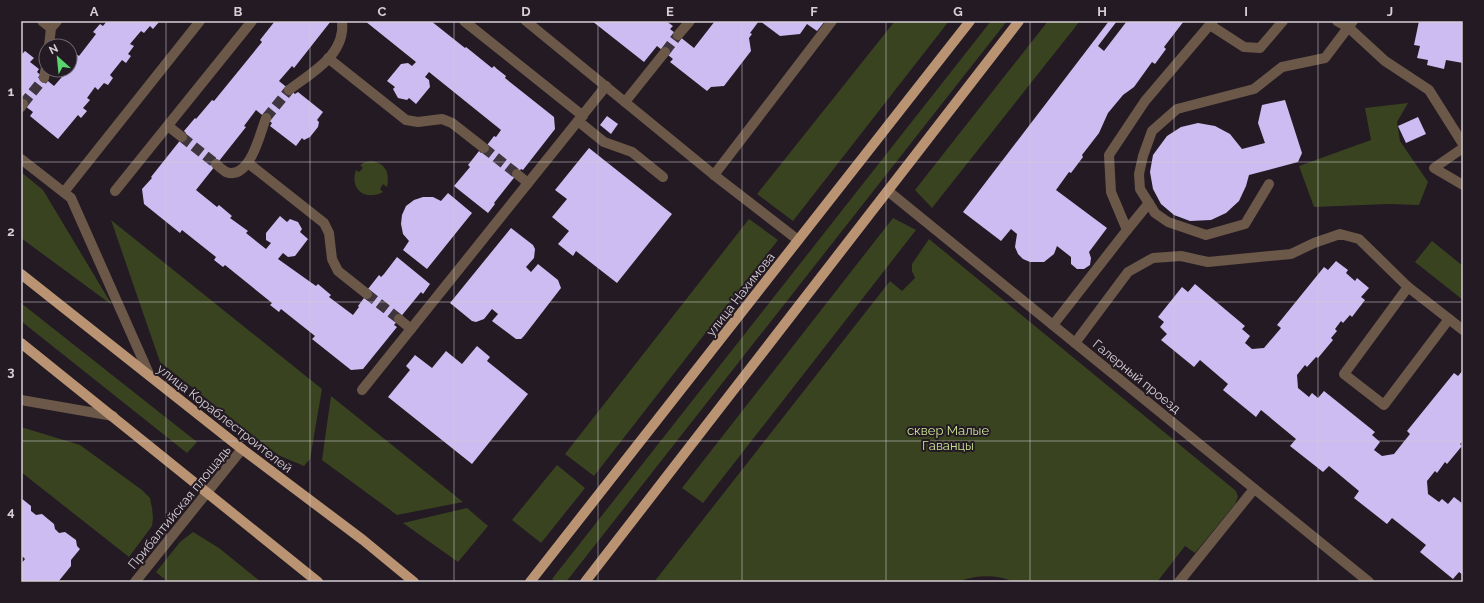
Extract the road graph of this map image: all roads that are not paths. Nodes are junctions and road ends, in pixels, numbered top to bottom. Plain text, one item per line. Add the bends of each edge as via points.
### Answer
1 (42, 21) edge
2 (200, 21) edge
3 (252, 21) edge
4 (342, 21) edge
5 (464, 21) edge
6 (526, 21) edge
7 (690, 21) edge
8 (832, 21) edge
9 (970, 21) edge
10 (1019, 21) edge
11 (1283, 21) edge
12 (1337, 21) edge
13 (1211, 23) edge
14 (1351, 24) edge
15 (54, 25) edge
16 (678, 36) tunnel mouth
17 (51, 38) edge
18 (665, 52) tunnel mouth
19 (328, 58) junction
20 (606, 86) junction
21 (289, 90) tunnel mouth
22 (625, 102) junction
23 (266, 118) tunnel mouth
24 (580, 118) junction
25 (168, 126) junction
26 (182, 137) tunnel mouth
27 (1463, 144) edge
28 (484, 148) tunnel mouth
29 (1463, 148) edge
30 (21, 159) edge
31 (248, 163) junction
32 (216, 164) tunnel mouth
33 (517, 174) tunnel mouth
34 (714, 175) junction
35 (663, 177) dead end
36 (528, 183) junction
37 (1269, 184) dead end
38 (1463, 185) edge
39 (888, 190) junction
40 (115, 191) dead end
41 (64, 192) junction
42 (1148, 203) junction
43 (1127, 230) junction
44 (798, 240) junction
45 (21, 274) edge
46 (1408, 287) junction
47 (367, 294) tunnel mouth
48 (399, 319) tunnel mouth
49 (1450, 319) junction
50 (1053, 325) junction
51 (411, 329) junction
52 (1463, 330) edge
53 (1075, 342) junction
54 (21, 343) edge
55 (150, 376) junction
56 (362, 390) dead end
57 (21, 400) edge
58 (114, 416) junction
59 (242, 449) junction
60 (1254, 489) junction
61 (207, 493) junction
62 (135, 582) edge
63 (318, 582) edge
64 (414, 582) edge
65 (530, 582) edge
66 (585, 582) edge
67 (1179, 582) edge
68 (1369, 582) edge

1 - 15 street
2 - 41 street
3 - 25 street
4 - 19 street via 340,43
5 - 24 street
6 - 20 street
7 - 16 street
8 - 34 street
9 - 44 main road, улица Нахимова
10 - 39 main road
11 - 13 street via 1260,48 1244,47
12 - 14 street
13 - 43 street via 1145,101 1109,155 1111,192
14 - 27 street via 1385,60 1429,90
14 - 42 street via 1325,58 1282,67 1254,89 1177,109 1152,131 1139,174 1140,189
15 - 17 street
18 - 22 street
19 - 21 street via 314,73
19 - 28 street via 406,120 418,122 442,119 452,123
20 - 22 street
20 - 24 street
22 - 34 street
23 - 31 street
24 - 35 street via 604,142 632,152
24 - 36 street
25 - 26 street
25 - 40 street
29 - 38 street via 1434,168
30 - 41 street
31 - 32 street via 242,170 231,173 225,172
31 - 47 street via 324,224 329,233 332,259 338,271
33 - 36 street
34 - 44 street
36 - 51 street
37 - 42 street via 1245,224 1206,235 1168,222 1155,213
39 - 50 street, Галерный проезд
39 - 66 main road
41 - 55 street via 71,198
42 - 43 street
43 - 50 street
44 - 65 main road, улица Нахимова
45 - 55 main road, улица Кораблестроителей
46 - 49 street
46 - 49 street via 1344,374 1384,405
46 - 53 street via 1359,239 1340,234 1291,254 1208,262 1181,256 1153,258 1128,272
48 - 51 street
49 - 52 street
50 - 53 street, Галерный проезд
51 - 56 street
53 - 60 street, Галерный проезд
54 - 58 main road
55 - 59 main road, улица Кораблестроителей
57 - 58 street
58 - 61 main road
59 - 61 street, Прибалтийская площадь
59 - 64 main road, улица Кораблестроителей via 363,540
60 - 67 street
60 - 68 street, Галерный проезд
61 - 62 street, Прибалтийская площадь
61 - 63 main road

